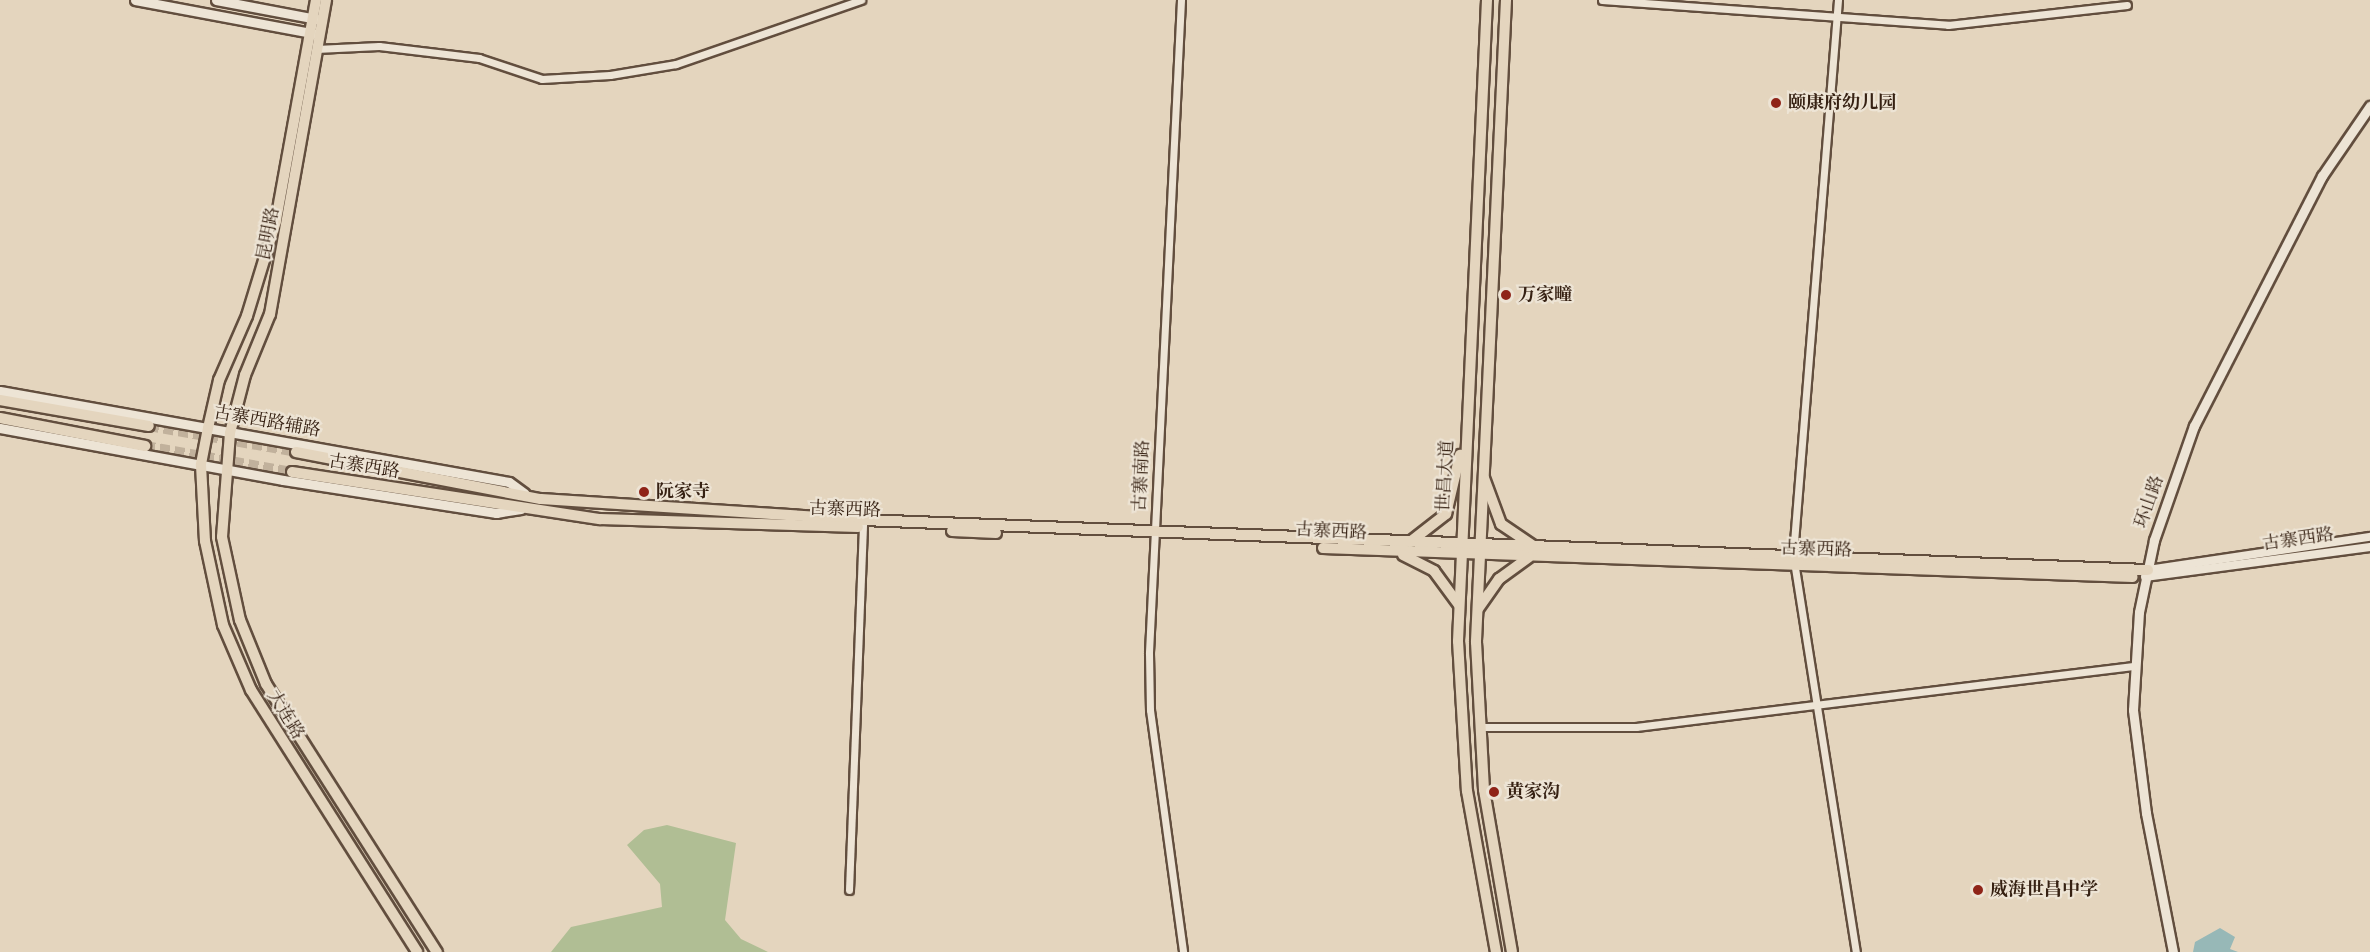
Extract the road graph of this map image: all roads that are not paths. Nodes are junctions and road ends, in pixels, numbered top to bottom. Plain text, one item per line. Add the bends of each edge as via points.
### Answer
1 (135, 0) edge
2 (216, 0) edge
3 (316, 0) edge
4 (326, 0) edge
5 (860, 0) edge
6 (1181, 0) edge
7 (1487, 0) edge
8 (1506, 0) edge
9 (1602, 0) edge
10 (1838, 0) edge
11 (2127, 5) dead end
12 (1837, 16) junction
13 (318, 19) junction
14 (315, 34) junction
15 (313, 48) junction
16 (2370, 105) edge
17 (0, 392) edge
18 (0, 399) edge
19 (0, 418) edge
20 (149, 426) tunnel mouth
21 (0, 428) edge
22 (208, 428) junction
23 (230, 433) junction
24 (1465, 443) junction
25 (145, 446) tunnel mouth
26 (296, 452) tunnel mouth
27 (201, 465) junction
28 (1481, 466) junction
29 (225, 470) junction
30 (292, 472) tunnel mouth
31 (524, 493) junction
32 (523, 509) junction
33 (863, 524) junction
34 (1154, 536) junction
35 (2370, 537) edge
36 (1409, 543) junction
37 (2370, 546) edge
38 (1459, 550) junction
39 (1477, 550) junction
40 (1394, 552) junction
41 (1534, 552) junction
42 (1794, 560) junction
43 (2147, 574) junction
44 (1459, 605) junction
45 (1476, 612) junction
46 (2133, 666) junction
47 (1816, 705) junction
48 (1479, 727) junction
49 (849, 890) dead end
50 (1493, 951) edge
51 (417, 952) edge
52 (437, 952) edge
53 (1183, 952) edge
54 (1512, 952) edge
55 (1856, 952) edge
56 (2173, 952) edge

1 - 14 main road
2 - 13 main road
3 - 13 main road, 昆明路
4 - 13 main road, 昆明路
5 - 15 street via 676,64 610,75 542,79 479,58 379,46
6 - 34 street, 古寨南路
7 - 24 main road, 世昌大道
8 - 28 main road, 世昌大道
9 - 12 street
10 - 12 street
11 - 12 street via 2000,23
12 - 42 street
13 - 14 main road, 昆明路
14 - 15 main road, 昆明路
15 - 22 main road, 昆明路 via 276,221 247,316 219,380
15 - 23 main road, 昆明路 via 270,314 245,375
16 - 43 main road, 环山路 via 2322,176 2194,426
17 - 22 main road, 古寨西路辅路
18 - 20 main road
19 - 25 main road
21 - 27 main road
22 - 23 main road, 古寨西路辅路
22 - 27 main road, 昆明路
23 - 29 main road, 昆明路
23 - 31 main road, 古寨西路辅路 via 509,482
24 - 36 main road via 1446,514
24 - 38 main road, 世昌大道
26 - 31 main road, 古寨西路
27 - 29 main road
27 - 51 main road, 大连路 via 205,541 223,625 251,690
28 - 39 main road, 世昌大道
28 - 41 main road via 1501,524
29 - 32 main road via 496,513
29 - 52 main road, 大连路 via 222,537 240,620 281,709
30 - 32 main road, 古寨西路
31 - 33 main road, 古寨西路 via 578,502
32 - 33 main road, 古寨西路 via 600,519
33 - 34 main road, 古寨西路
33 - 49 street
34 - 36 main road, 古寨西路
34 - 40 main road, 古寨西路
34 - 53 street, 古寨南路 via 1150,710
35 - 43 street, 古寨西路
36 - 38 main road, 古寨西路
37 - 43 street, 古寨西路
38 - 39 main road, 古寨西路
38 - 40 main road, 古寨西路
38 - 44 main road, 世昌大道
39 - 41 main road, 古寨西路
39 - 45 main road, 世昌大道
40 - 44 main road via 1434,571
41 - 42 main road, 古寨西路
41 - 45 main road via 1499,579
42 - 43 main road, 古寨西路
42 - 47 street
43 - 46 main road, 环山路
44 - 50 main road, 世昌大道 via 1467,791
45 - 48 main road, 世昌大道
46 - 47 street
46 - 56 main road, 环山路 via 2146,813
47 - 48 street via 1636,727
47 - 55 street
48 - 54 main road, 世昌大道 via 1488,823

